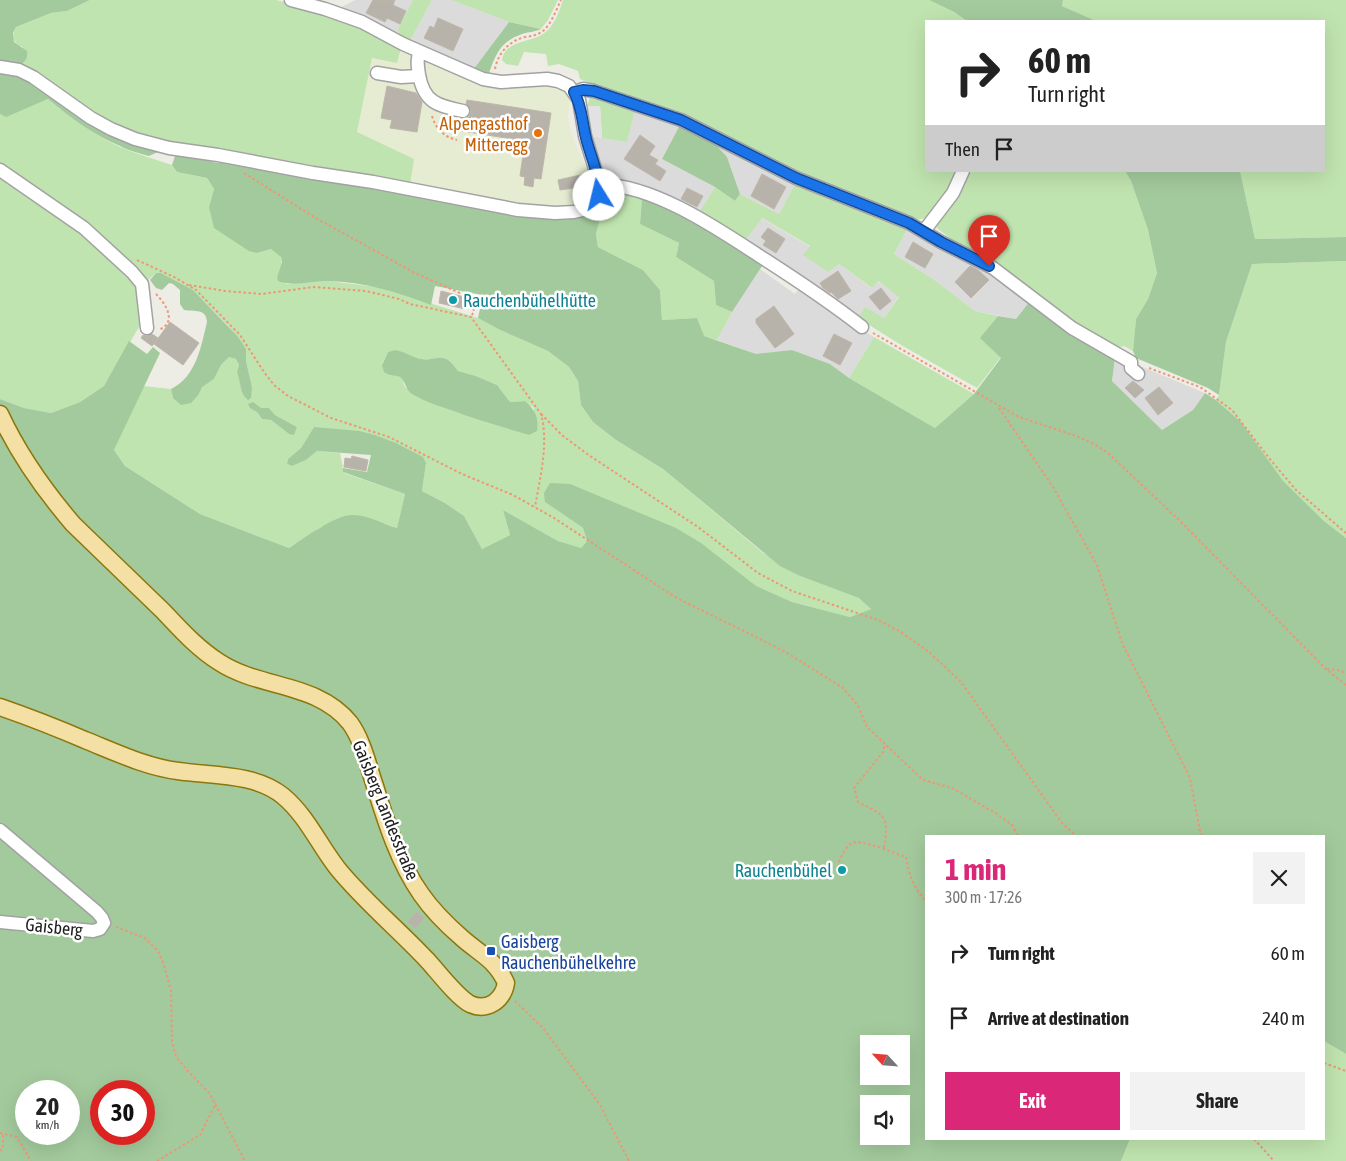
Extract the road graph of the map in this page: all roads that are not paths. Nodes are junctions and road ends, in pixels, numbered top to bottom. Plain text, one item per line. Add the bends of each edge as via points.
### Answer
1 (292, 0) edge
2 (420, 52) junction
3 (0, 67) edge
4 (377, 73) dead end
5 (419, 76) junction
6 (574, 92) junction
7 (463, 111) dead end
8 (0, 170) edge
9 (963, 172) edge
10 (600, 185) junction
11 (924, 231) junction
12 (147, 327) road end
13 (862, 327) road end
14 (1138, 374) dead end
15 (0, 414) edge
16 (0, 707) edge
17 (0, 830) edge
18 (0, 922) edge

1 - 2 street via 362,22
2 - 5 street via 417,59
2 - 6 street via 495,82 552,80 566,84
3 - 10 street via 33,77 111,129 168,148 218,154 537,212 568,213 587,209 597,199
4 - 5 street
5 - 7 street via 428,99 443,107
6 - 10 street via 579,100 585,136
6 - 11 street via 594,91 681,120 796,178
8 - 12 street via 84,228 124,264 142,284
9 - 11 street via 953,193
10 - 13 street via 627,188 694,216 790,276
11 - 14 street via 993,268 1072,328 1130,362
15 - 16 main road, Gaisberg Landesstraße via 20,455 54,503 200,648 240,672 321,699 351,724 391,834 412,879 424,898 449,925 496,965 506,983 502,996 484,1007 466,1001 360,894 304,819 284,797 268,786 232,777 176,771 128,758
17 - 18 street, Gaisberg via 97,912 104,923 93,931

